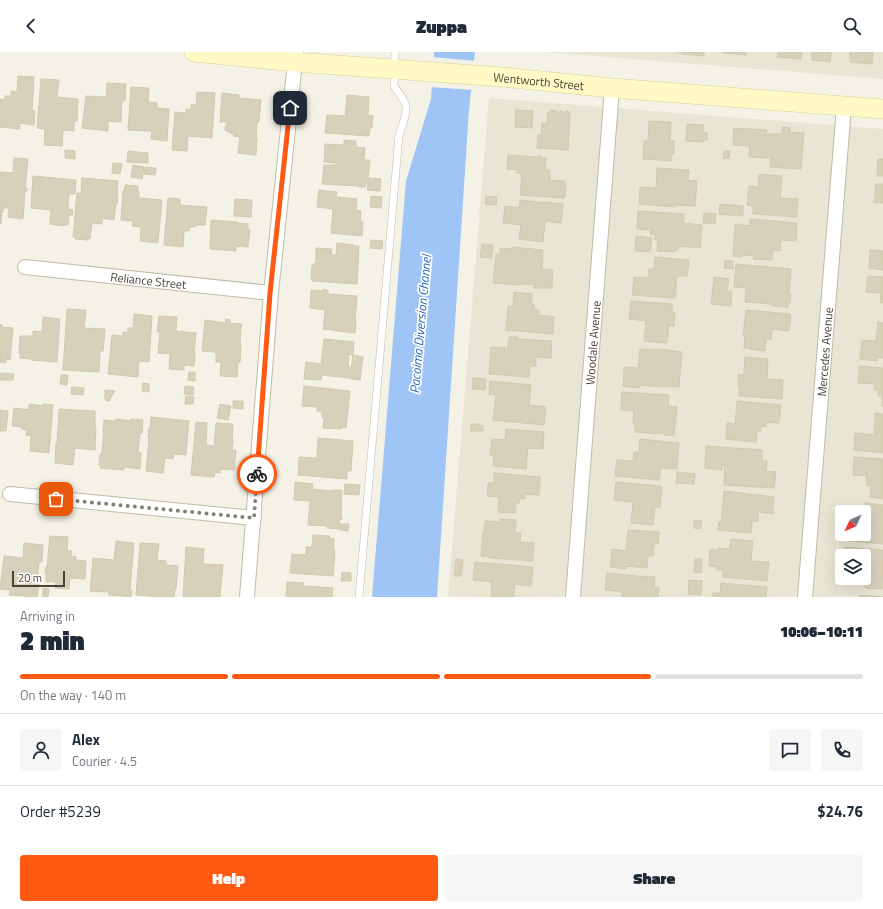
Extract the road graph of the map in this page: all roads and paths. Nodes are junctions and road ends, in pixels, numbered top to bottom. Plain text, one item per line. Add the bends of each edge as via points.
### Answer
1 (194, 52) edge
2 (295, 57) edge
3 (397, 63) edge
4 (612, 88) junction
5 (844, 106) junction
6 (883, 109) edge
7 (25, 267) dead end
8 (270, 293) junction
9 (10, 494) dead end
10 (254, 518) junction
11 (247, 597) edge
12 (359, 597) edge
13 (573, 597) edge
14 (805, 597) edge

1 - 2 street, Wentworth Street
2 - 3 street, Wentworth Street
2 - 8 street
3 - 4 street, Wentworth Street via 502,78
3 - 12 lane via 394,86 406,105 399,135
4 - 5 street, Wentworth Street
4 - 13 street, Woodale Avenue
5 - 6 street, Wentworth Street
5 - 14 street, Mercedes Avenue
7 - 8 street, Reliance Street
8 - 10 street
9 - 10 street
10 - 11 street

